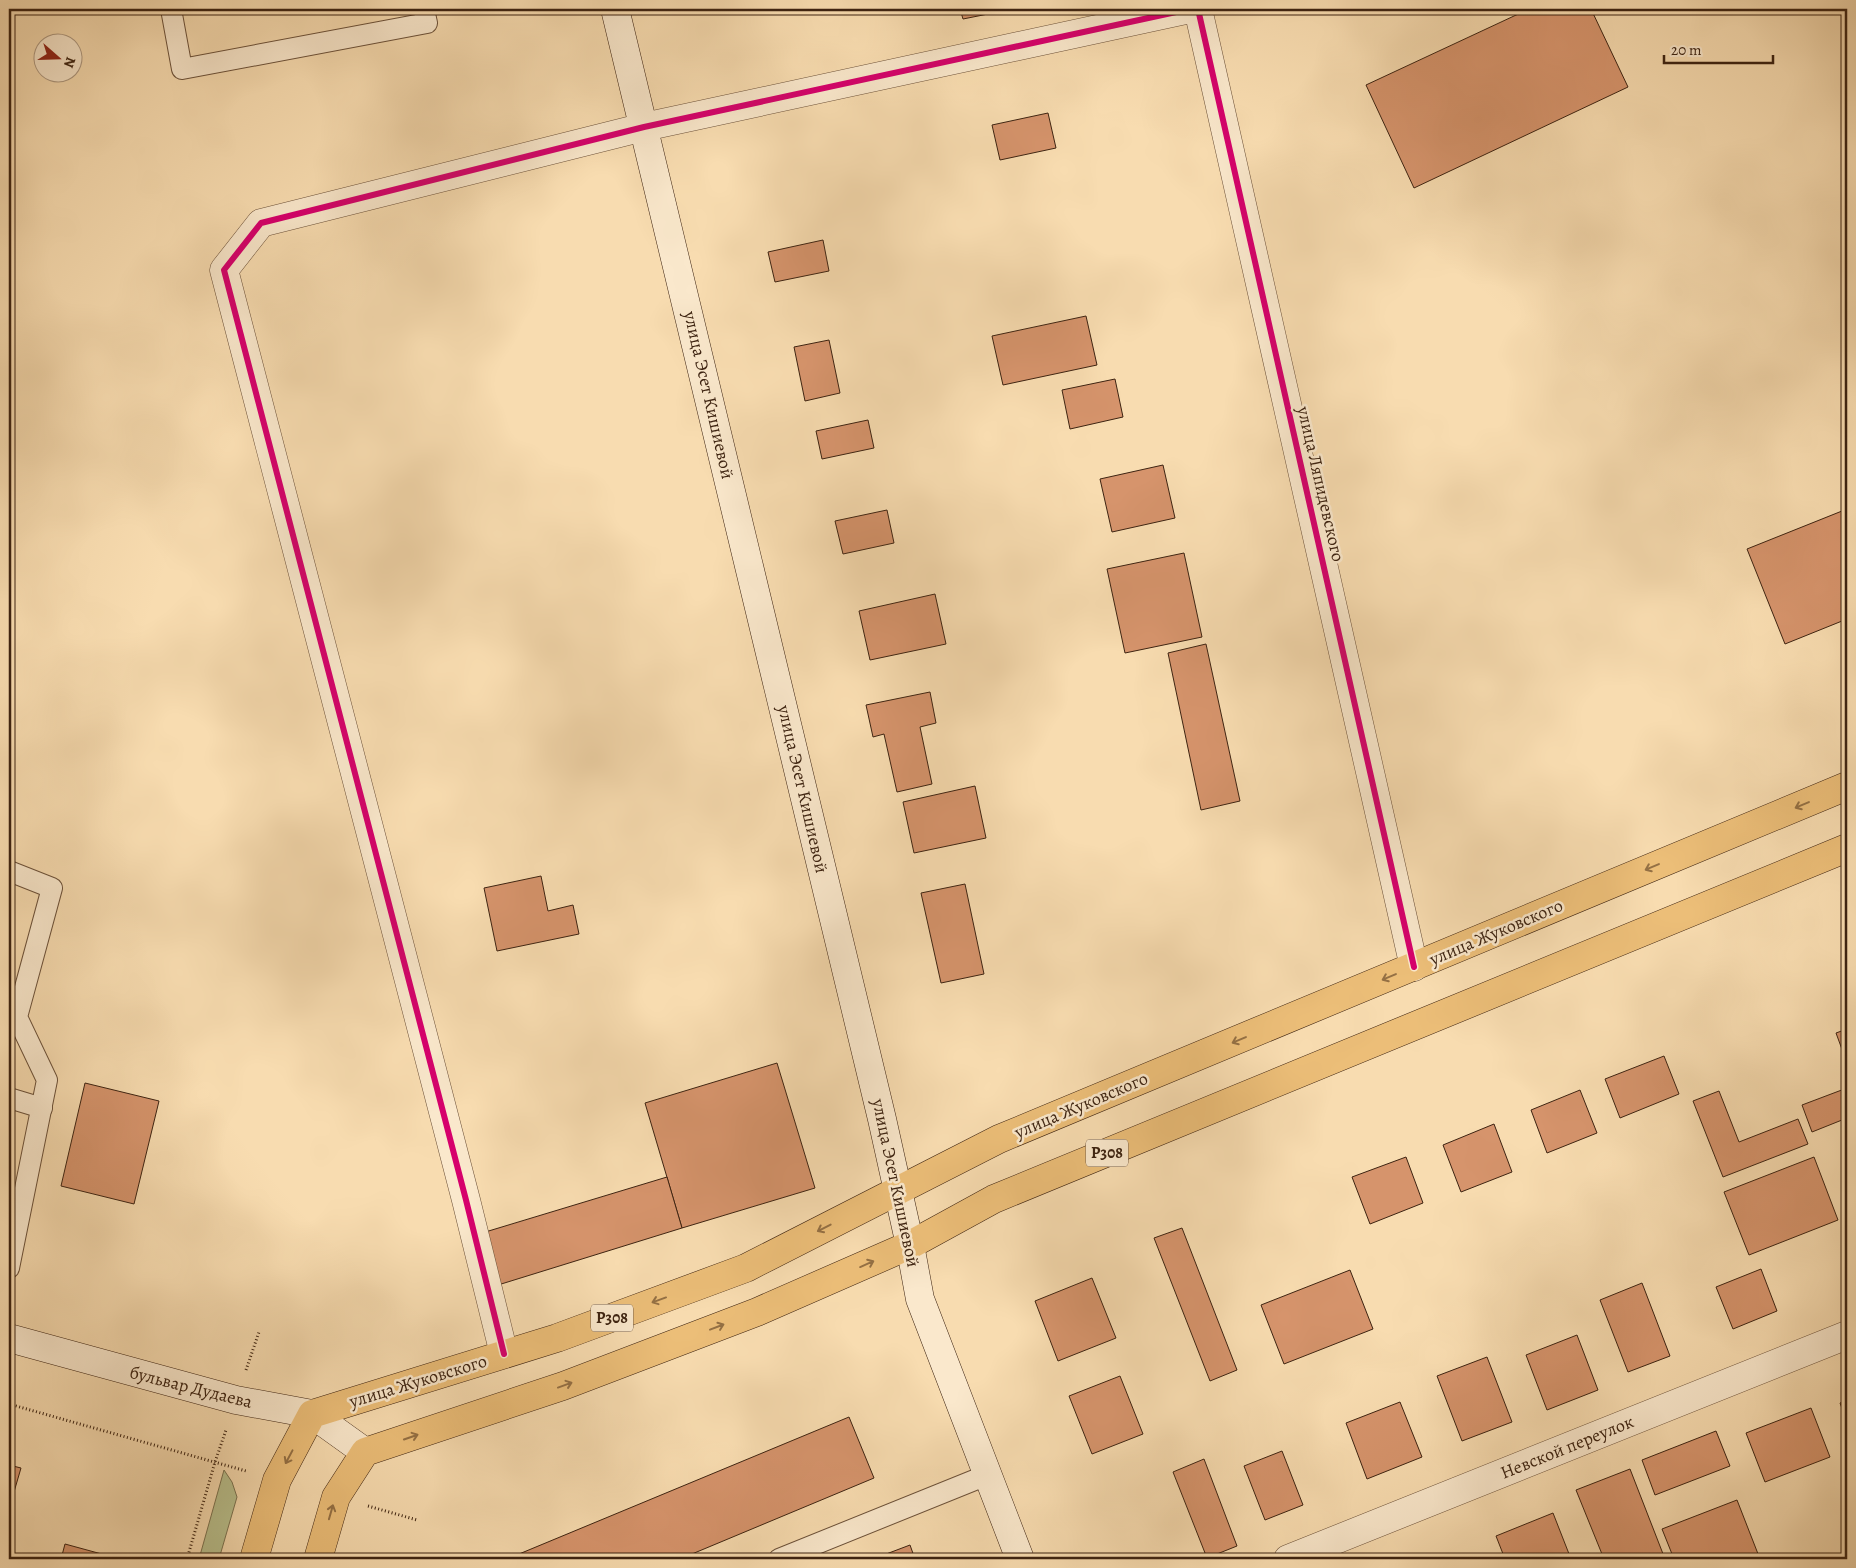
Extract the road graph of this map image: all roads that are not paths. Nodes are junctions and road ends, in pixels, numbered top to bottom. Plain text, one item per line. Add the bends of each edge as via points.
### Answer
1 (171, 9) edge
2 (424, 9) edge
3 (615, 9) edge
4 (1190, 9) edge
5 (1198, 9) edge
6 (644, 127) junction
7 (1847, 786) edge
8 (1847, 848) edge
9 (9, 871) edge
10 (1414, 967) junction
11 (9, 1098) edge
12 (42, 1108) junction
13 (898, 1190) junction
14 (910, 1245) junction
15 (9, 1268) edge
16 (1847, 1335) edge
17 (9, 1338) edge
18 (504, 1354) junction
19 (312, 1414) junction
20 (365, 1452) junction
21 (988, 1474) junction
22 (254, 1559) edge
23 (318, 1559) edge
24 (779, 1559) edge
25 (1020, 1559) edge
26 (1288, 1559) edge

1 - 2 lane via 182,69 427,24
3 - 6 street, улица Эсет Кишиевой
4 - 6 street
5 - 10 street, улица Ляпидевского
6 - 13 street, улица Эсет Кишиевой
6 - 18 street via 261,224 224,270
7 -> 10 main road, улица Жуковского / P308
8 - 14 main road, P308 via 994,1199
9 - 12 lane via 52,888 17,1016 47,1080
10 -> 13 main road, улица Жуковского / P308 via 1000,1139
11 - 12 lane
12 - 15 lane
13 - 14 street, улица Эсет Кишиевой
13 -> 18 main road, улица Жуковского / P308 via 746,1268 557,1338
20 -> 14 main road, P308 via 563,1386 756,1312
14 - 21 street, улица Эсет Кишиевой via 920,1299
16 - 26 street, Невской переулок
17 - 19 street, бульвар Дудаева via 236,1400
18 - 19 main road, улица Жуковского / P308
19 - 20 street, бульвар Дудаева
19 -> 22 main road via 277,1480
23 -> 20 main road via 336,1496
21 - 24 lane
21 - 25 street, улица Эсет Кишиевой

